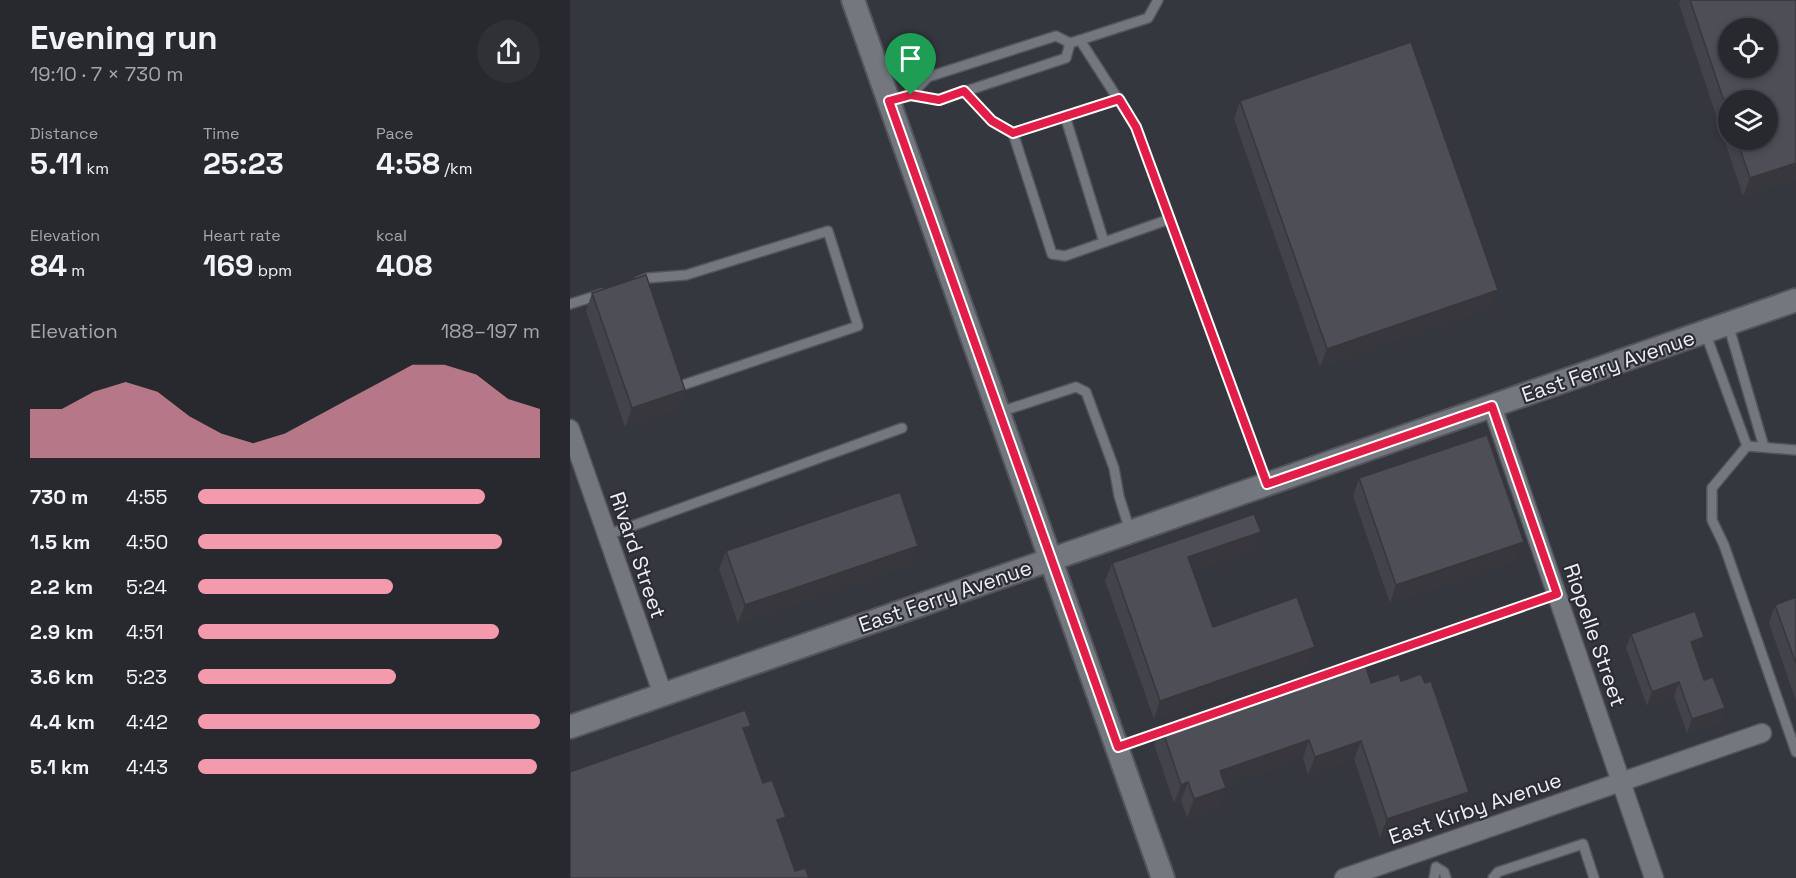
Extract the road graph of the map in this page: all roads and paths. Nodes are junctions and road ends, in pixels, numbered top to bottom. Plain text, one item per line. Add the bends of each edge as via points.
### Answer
1 (853, 0) edge
2 (1158, 0) edge
3 (1075, 42) junction
4 (964, 91) junction
5 (911, 95) junction
6 (1119, 99) junction
7 (889, 101) junction
8 (1065, 117) junction
9 (1013, 133) junction
10 (1170, 219) junction
11 (1104, 242) junction
12 (628, 285) edge
13 (617, 288) edge
14 (1796, 300) edge
15 (570, 304) edge
16 (1728, 324) junction
17 (1705, 332) junction
18 (677, 387) edge
19 (1492, 406) junction
20 (1000, 412) junction
21 (902, 428) dead end
22 (570, 429) edge
23 (1747, 446) junction
24 (1764, 447) junction
25 (1796, 450) edge
26 (1267, 484) junction
27 (1130, 531) junction
28 (607, 535) junction
29 (1052, 558) junction
30 (1557, 594) junction
31 (1345, 668) edge
32 (663, 695) junction
33 (1179, 726) edge
34 (570, 727) edge
35 (1762, 733) dead end
36 (1118, 747) junction
37 (1796, 752) edge
38 (1621, 781) junction
39 (1430, 848) junction
40 (1436, 867) junction
41 (1163, 878) edge
42 (1344, 878) edge
43 (1434, 878) edge
44 (1446, 878) edge
45 (1493, 878) edge
46 (1594, 878) edge
47 (1654, 878) edge

1 - 7 street
2 - 3 lane via 1148,18
3 - 4 lane via 1066,58
3 - 5 lane via 1056,36 928,77
3 - 6 lane
4 - 5 lane via 939,100
4 - 9 lane via 992,121
5 - 7 lane
6 - 8 lane
6 - 10 lane via 1136,127
7 - 20 street
8 - 9 lane
8 - 11 lane
9 - 11 lane via 1052,254 1065,256
10 - 11 lane
10 - 26 lane
12 - 18 lane via 648,278 686,275 828,231 858,326
13 - 15 lane
14 - 16 street, East Ferry Avenue
16 - 17 street, East Ferry Avenue
16 - 24 lane
17 - 19 street, East Ferry Avenue
17 - 23 lane
19 - 26 street, East Ferry Avenue
19 - 30 street, Riopelle Street
20 - 27 lane via 1076,387 1086,392 1114,468
20 - 29 street
21 - 28 lane
22 - 28 street, Rivard Street
23 - 24 lane
23 - 37 lane via 1712,488 1712,520
24 - 25 lane
26 - 27 street, East Ferry Avenue
27 - 29 street, East Ferry Avenue
28 - 32 street, Rivard Street
29 - 32 street, East Ferry Avenue
29 - 36 street
30 - 31 lane
30 - 38 street, Riopelle Street
32 - 34 street, East Ferry Avenue
33 - 36 lane
35 - 38 street, East Kirby Avenue
36 - 41 street
38 - 39 street, East Kirby Avenue
38 - 47 street, Riopelle Street
39 - 40 lane
39 - 42 street, East Kirby Avenue
40 - 43 lane
40 - 44 lane
45 - 46 lane via 1498,872 1583,844

